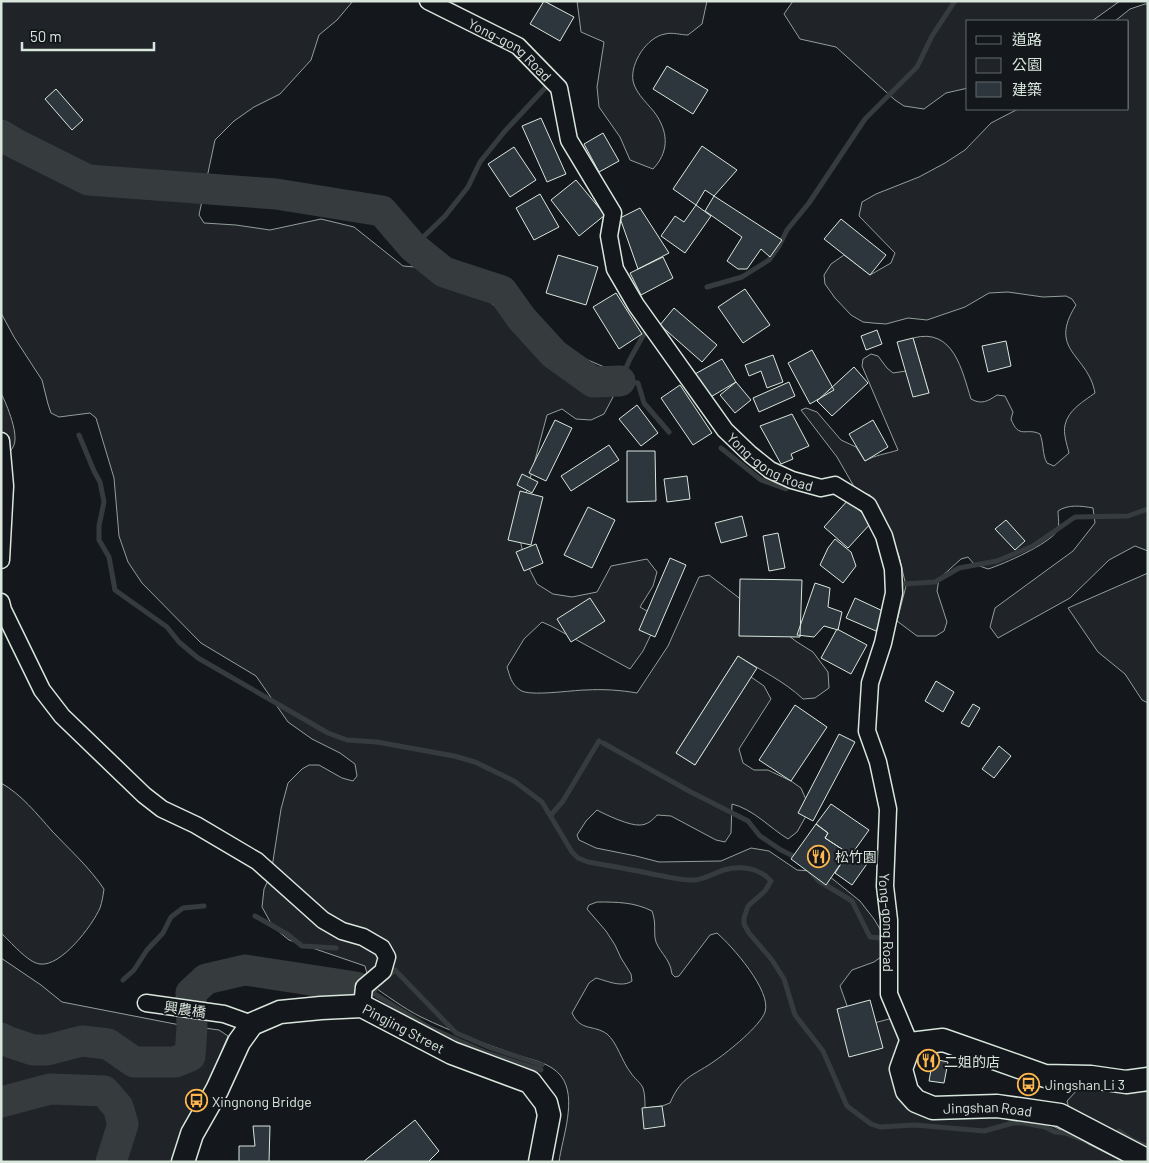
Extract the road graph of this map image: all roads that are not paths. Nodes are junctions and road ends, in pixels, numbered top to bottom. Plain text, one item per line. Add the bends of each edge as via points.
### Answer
1 (428, 1) edge
2 (1, 440) edge
3 (1, 560) edge
4 (1, 602) edge
5 (146, 1003) dead end
6 (362, 1006) junction
7 (252, 1024) junction
8 (910, 1044) junction
9 (1148, 1080) edge
10 (1148, 1161) edge
11 (184, 1162) edge
12 (540, 1162) edge

1 - 8 street, Yong-gong Road via 518,46 559,88 569,140 613,213 609,236 615,269 636,305 725,430 770,470 821,488 835,485 868,504 884,536 893,569 894,593 870,683 867,731 878,762 888,809 885,886 889,920 888,994
2 - 3 street via 5,486
4 - 6 street via 42,690 62,716 144,795 162,809 196,824 257,861 323,920 382,948 387,957 383,971 364,987
5 - 7 street, 興農橋 via 224,1014
6 - 7 street, Pingjing Street via 280,1012
6 - 12 street, Pingjing Street via 452,1053 530,1082 546,1104 549,1115
7 - 11 street via 239,1042 192,1134
8 - 9 street via 943,1040 1045,1076 1126,1082
8 - 10 street, Jingshan Road via 901,1069 907,1091 916,1101 932,1108 997,1106 1060,1115

